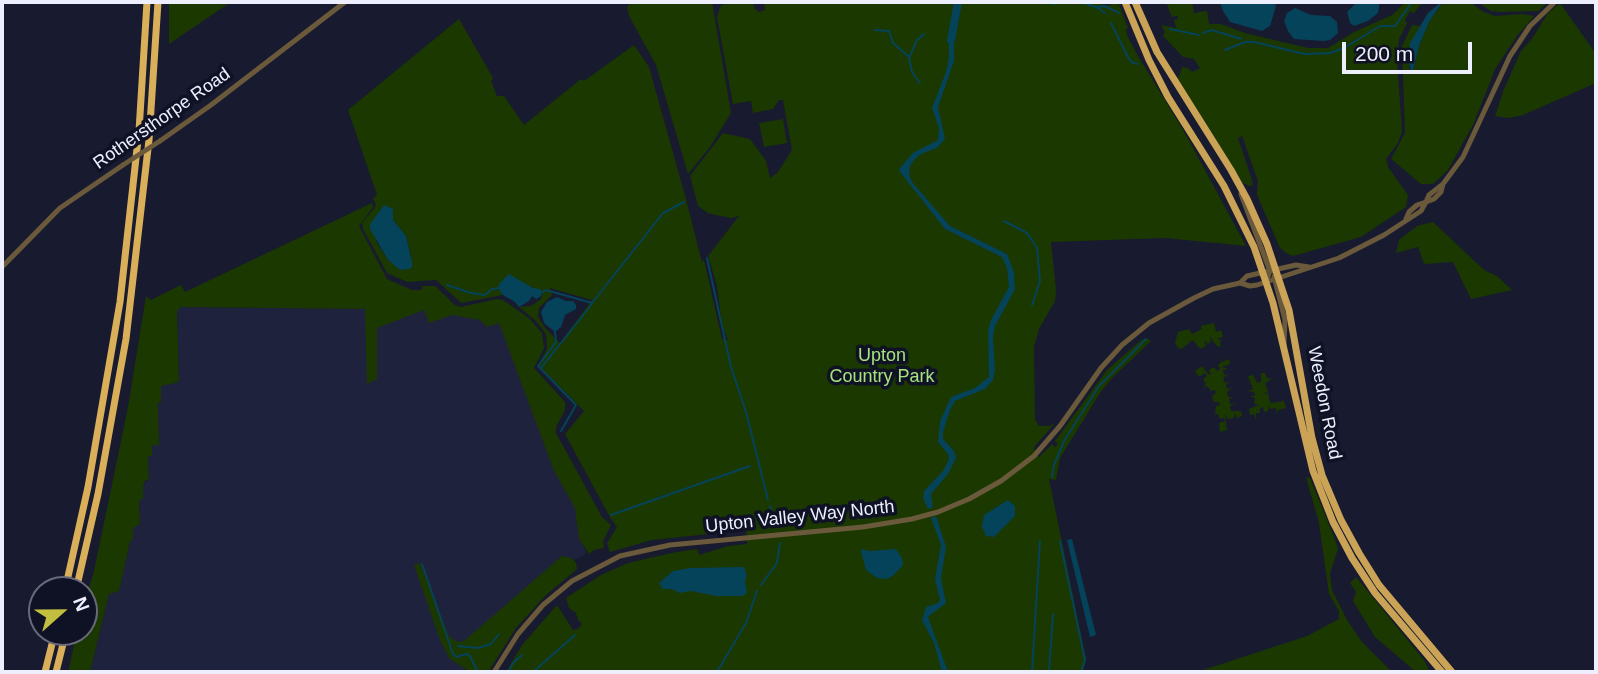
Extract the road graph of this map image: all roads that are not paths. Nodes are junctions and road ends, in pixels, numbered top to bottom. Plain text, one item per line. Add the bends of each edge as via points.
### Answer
1 (147, 2) edge
2 (158, 2) edge
3 (345, 2) edge
4 (1125, 2) edge
5 (1135, 2) edge
6 (1555, 2) edge
7 (2, 267) edge
8 (1272, 276) junction
9 (1240, 282) junction
10 (68, 576) edge
11 (79, 576) edge
12 (52, 646) edge
13 (62, 646) edge
14 (46, 672) edge
15 (56, 672) edge
16 (494, 672) edge
17 (1442, 672) edge
18 (1452, 672) edge

1 - 10 highway via 139,131 120,302
2 - 11 highway via 130,312 113,420
3 - 7 street, Rothersthorpe Road, bridge via 232,89 60,208
4 - 8 highway, Weedon Road via 1168,97
5 - 8 highway, Weedon Road via 1157,52 1258,222
6 - 8 street via 1530,26 1510,56 1463,157 1426,202 1357,250
8 - 9 street, Upton Valley Way North via 1247,276
8 - 9 street, Upton Valley Way North via 1251,286
8 - 17 highway, Weedon Road via 1313,471 1342,540 1375,593
8 - 18 highway, Weedon Road via 1295,337 1312,438 1331,499 1374,577
9 - 16 street, Upton Valley Way North via 1183,303 1138,331 1101,368 1044,446 1001,481 968,499 896,522 670,545 620,556 572,581 543,605
12 - 14 highway
13 - 15 highway

